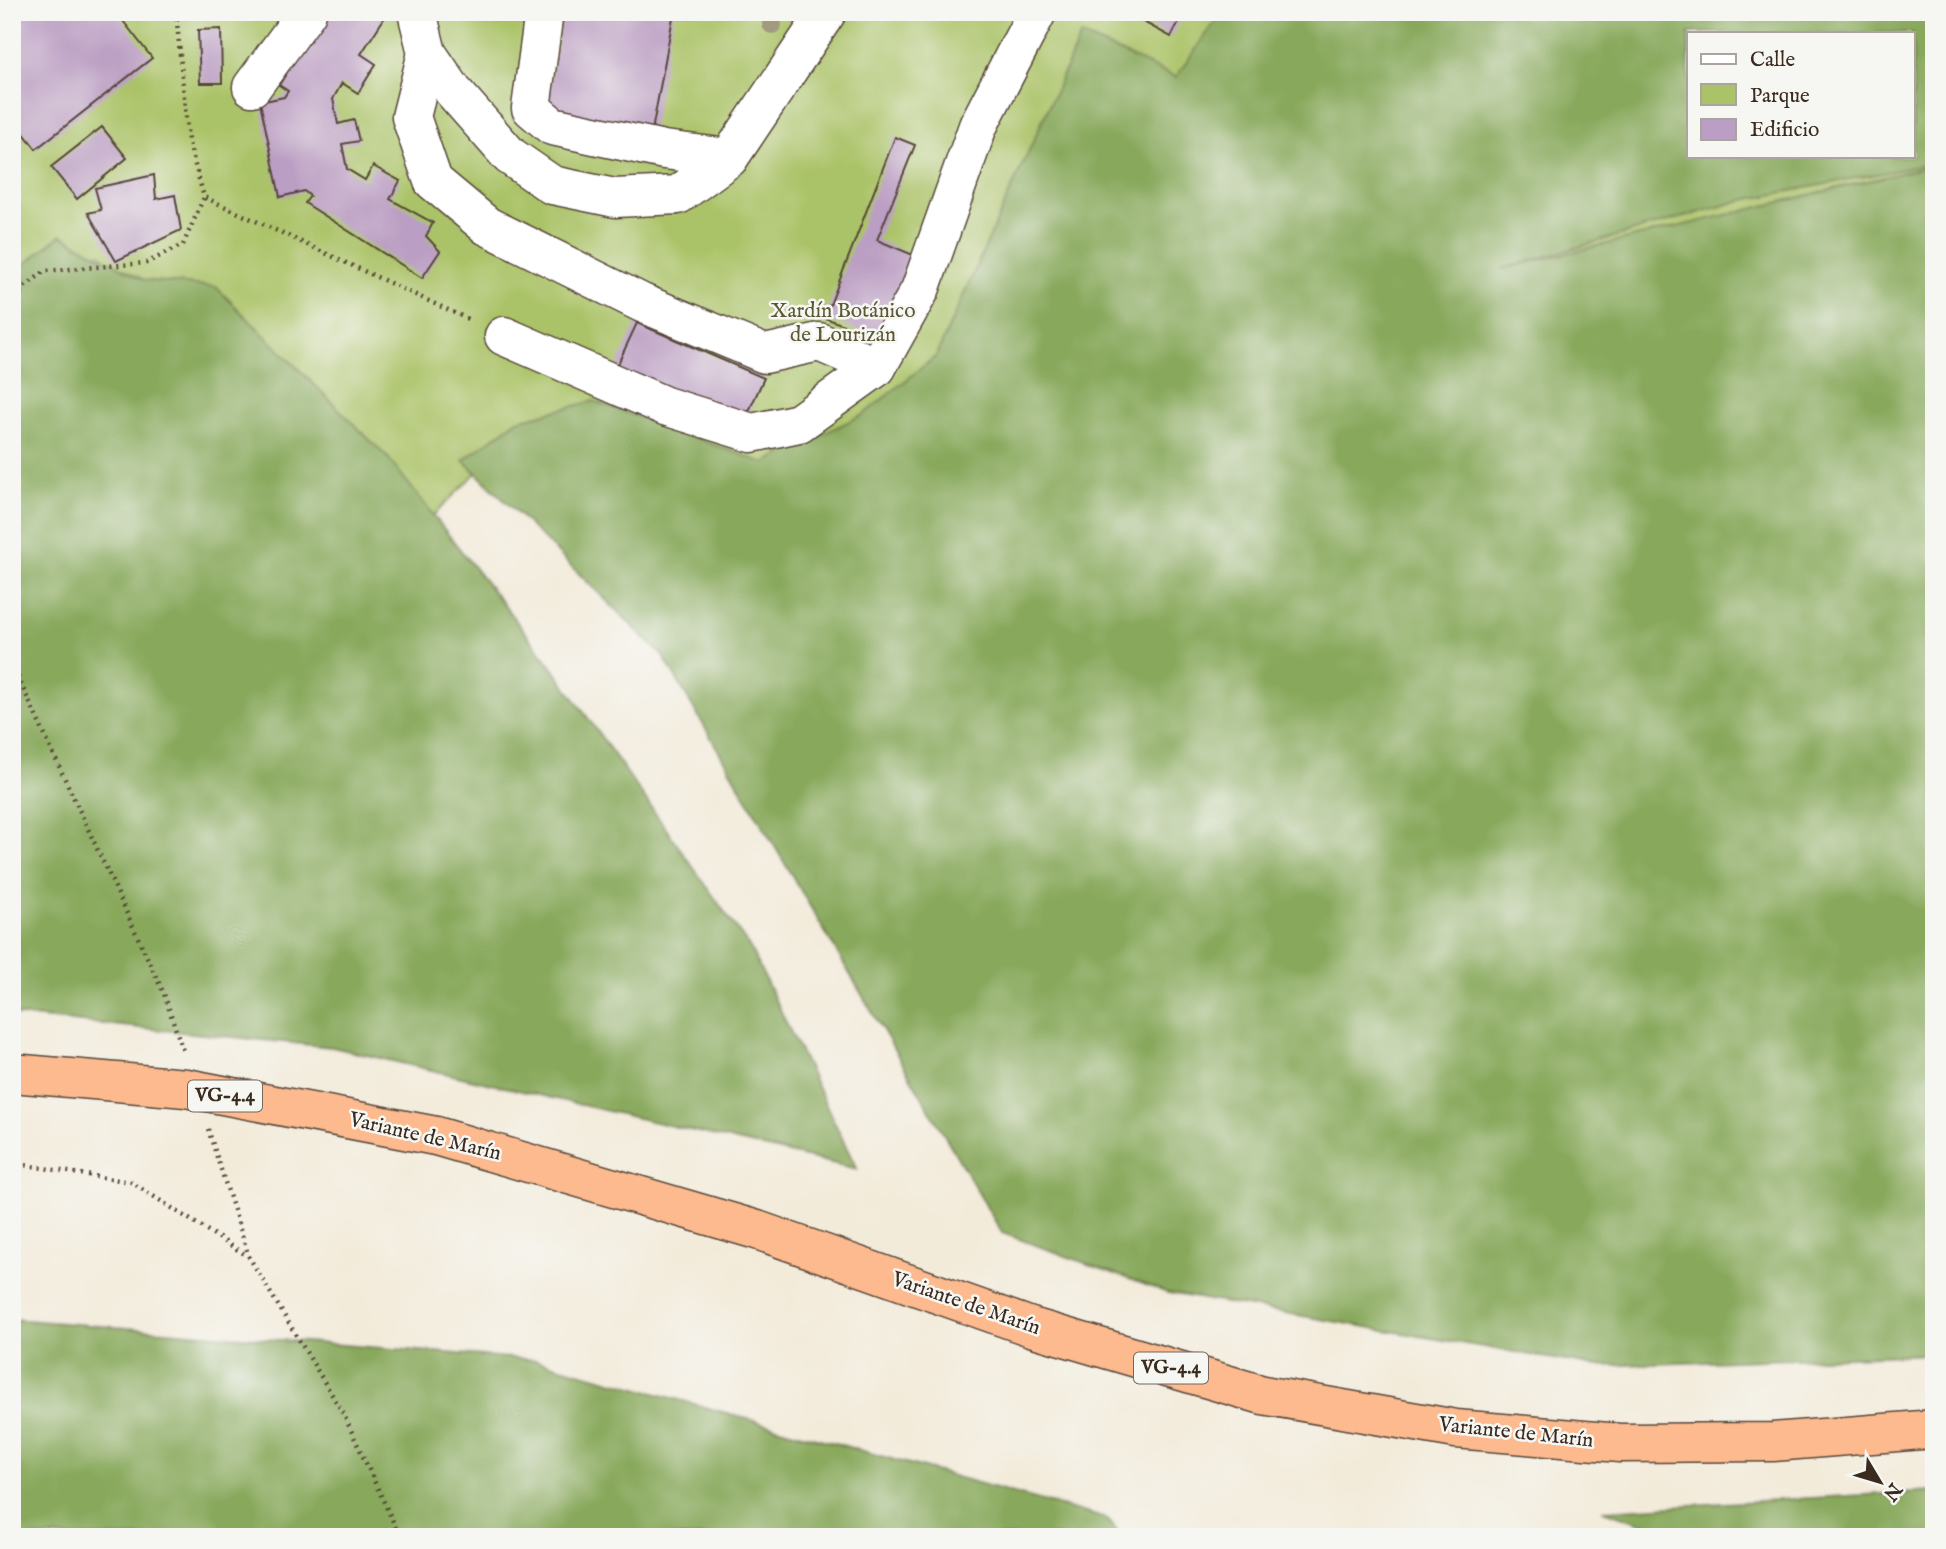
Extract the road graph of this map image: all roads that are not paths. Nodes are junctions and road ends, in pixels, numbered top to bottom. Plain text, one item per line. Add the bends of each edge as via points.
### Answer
1 (307, 12) edge
2 (417, 12) edge
3 (544, 12) edge
4 (827, 12) edge
5 (1037, 12) edge
6 (427, 53) junction
7 (251, 87) dead end
8 (729, 158) junction
9 (504, 336) road end
10 (877, 367) junction
11 (12, 1073) edge
12 (1934, 1429) edge

1 - 7 street
2 - 6 street
3 - 8 street via 531,108 552,126 664,150
4 - 8 street
5 - 10 street via 978,126 920,290
6 - 8 street via 453,91 510,156 552,185 615,198 678,195
6 - 10 street via 411,117 433,181 487,226 642,303 765,354 819,342
9 - 10 street via 665,406 752,433 799,423
11 - 12 highway, Variante de Marín / VG-4.4, bridge via 186,1088 436,1136 757,1230 1031,1327 1263,1395 1456,1429 1620,1443 1773,1442

